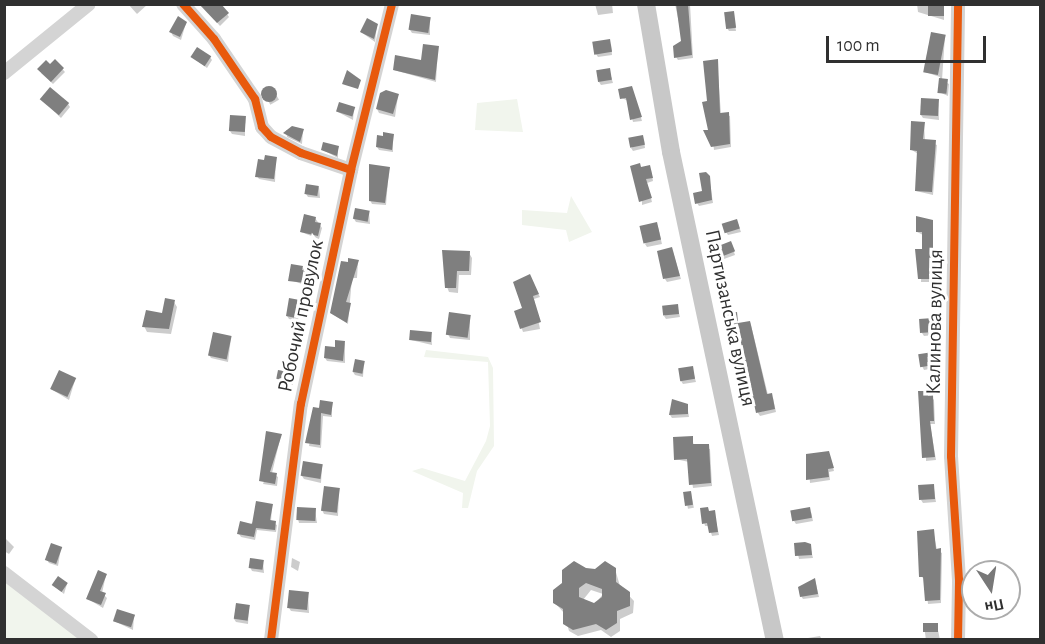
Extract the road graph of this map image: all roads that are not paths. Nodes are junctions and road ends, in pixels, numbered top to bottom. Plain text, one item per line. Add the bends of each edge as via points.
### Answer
1 (90, 4) edge
2 (183, 4) edge
3 (392, 4) edge
4 (646, 4) edge
5 (958, 4) edge
6 (4, 73) edge
7 (351, 170) junction
8 (4, 573) edge
9 (90, 639) edge
10 (270, 639) edge
11 (775, 639) edge
12 (958, 639) edge

1 - 6 street
2 - 7 street via 214,39 255,99 262,127 271,137 301,153
3 - 7 street, Робочий провулок
4 - 11 main road, Партизанська вулиця via 671,152
5 - 12 street, Калинова вулиця via 951,456 959,580
7 - 10 street, Робочий провулок via 301,404
8 - 9 street

